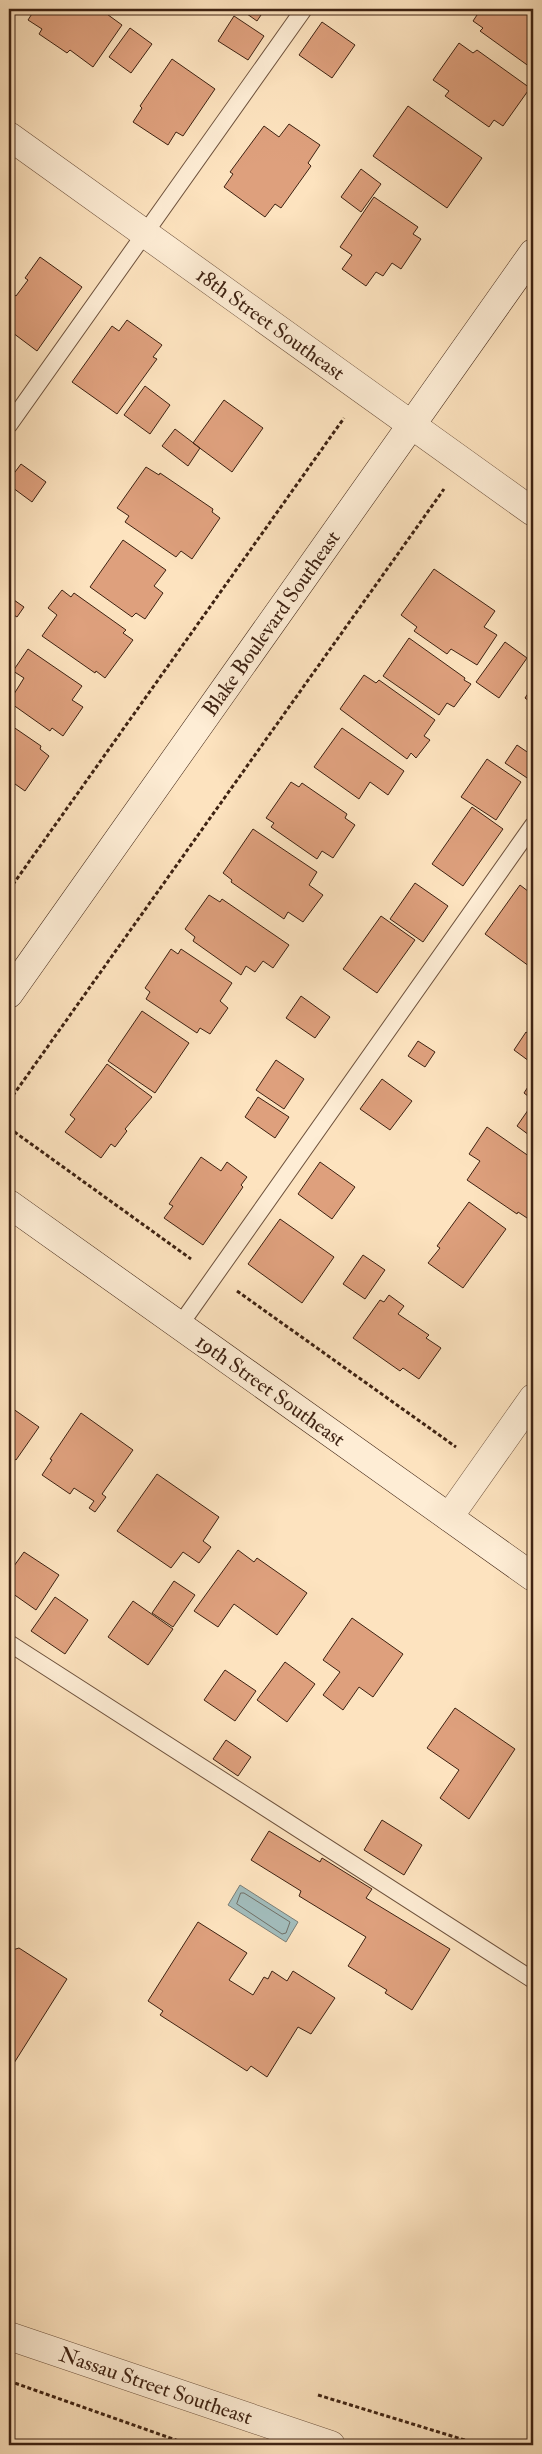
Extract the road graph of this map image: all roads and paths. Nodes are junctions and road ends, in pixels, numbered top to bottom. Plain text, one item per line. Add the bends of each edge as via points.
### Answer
1 (304, 9) edge
2 (9, 136) edge
3 (145, 233) junction
4 (533, 253) edge
5 (349, 411) dead end
6 (9, 425) edge
7 (410, 425) junction
8 (449, 482) dead end
9 (533, 512) edge
10 (533, 825) edge
11 (9, 890) edge
12 (9, 994) edge
13 (9, 1101) edge
14 (9, 1204) edge
15 (180, 1325) junction
16 (533, 1398) edge
17 (449, 1517) junction
18 (533, 1577) edge
19 (9, 1643) edge
20 (533, 1980) edge
21 (9, 2336) edge
22 (9, 2381) edge
23 (318, 2395) dead end
24 (190, 2445) edge
25 (331, 2445) edge
26 (481, 2445) edge

1 - 3 lane
2 - 3 street, 18th Street Southeast
3 - 6 lane
3 - 7 street, 18th Street Southeast
4 - 7 street, Blake Boulevard Southeast
5 - 11 path
7 - 9 street, 18th Street Southeast
7 - 12 street, Blake Boulevard Southeast
8 - 13 path
10 - 15 lane
14 - 15 street, 19th Street Southeast
15 - 17 street, 19th Street Southeast
16 - 17 street
17 - 18 street, 19th Street Southeast
19 - 20 lane
21 - 25 street, Nassau Street Southeast
22 - 24 path
23 - 26 path

